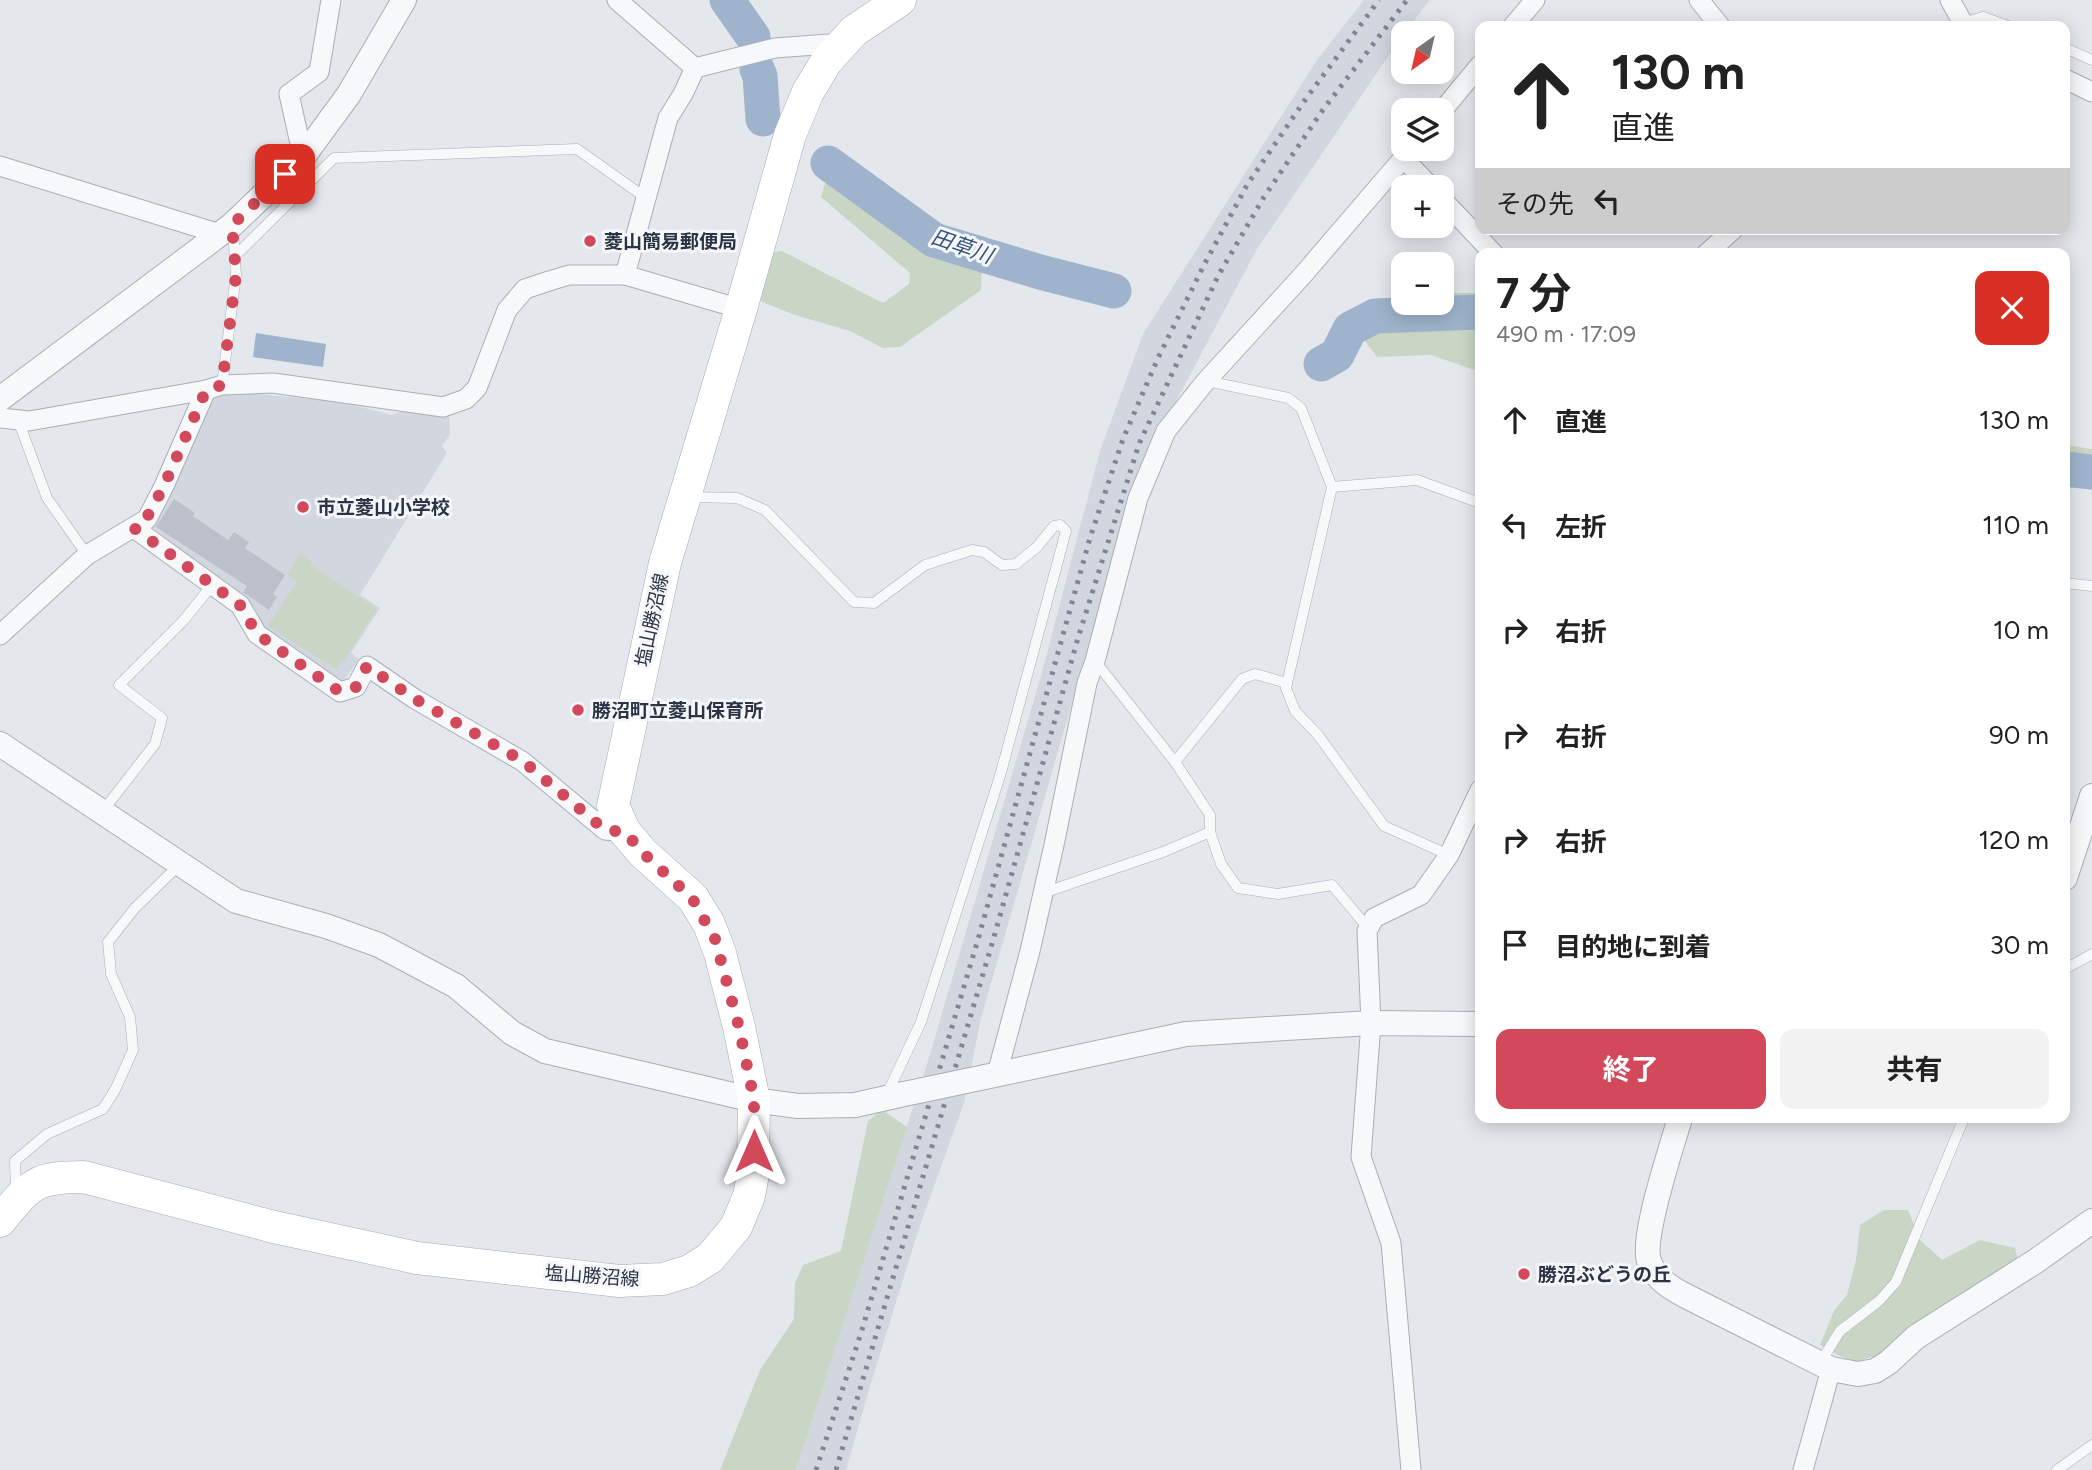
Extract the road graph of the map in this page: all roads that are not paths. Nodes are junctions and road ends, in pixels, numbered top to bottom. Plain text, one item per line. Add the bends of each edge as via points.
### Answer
1 (331, 0) edge
2 (404, 0) edge
3 (617, 0) edge
4 (900, 0) edge
5 (1535, 0) edge
6 (1699, 0) edge
7 (1950, 0) edge
8 (1517, 21) edge
9 (1716, 21) edge
10 (1962, 21) edge
11 (1974, 21) edge
12 (1994, 21) edge
13 (842, 43) junction
14 (2070, 50) edge
15 (2092, 60) edge
16 (695, 68) junction
17 (1475, 71) edge
18 (2070, 81) edge
19 (2092, 92) edge
20 (1453, 98) edge
21 (303, 157) junction
22 (1400, 161) edge
23 (0, 166) edge
24 (646, 198) junction
25 (1454, 212) edge
26 (226, 229) junction
27 (1475, 234) edge
28 (1476, 235) edge
29 (1727, 235) edge
30 (1488, 248) edge
31 (1713, 248) edge
32 (235, 256) junction
33 (625, 275) junction
34 (741, 309) junction
35 (1206, 381) junction
36 (214, 387) junction
37 (0, 399) edge
38 (9, 419) edge
39 (1332, 487) junction
40 (685, 497) junction
41 (1475, 500) edge
42 (134, 528) junction
43 (87, 555) junction
44 (213, 584) junction
45 (2070, 584) edge
46 (2092, 586) edge
47 (0, 635) edge
48 (1095, 661) junction
49 (1287, 683) junction
50 (0, 744) edge
51 (1175, 762) junction
52 (2092, 796) edge
53 (1475, 800) edge
54 (102, 813) junction
55 (625, 832) junction
56 (1210, 832) junction
57 (1449, 855) junction
58 (2070, 863) edge
59 (179, 865) junction
60 (1043, 893) junction
61 (1368, 928) junction
62 (2092, 954) edge
63 (2070, 966) edge
64 (1371, 1023) junction
65 (1475, 1024) edge
66 (991, 1075) junction
67 (894, 1097) junction
68 (754, 1100) junction
69 (1679, 1123) edge
70 (1962, 1123) edge
71 (9, 1210) edge
72 (2092, 1221) edge
73 (1825, 1367) junction
74 (2092, 1445) edge
75 (1411, 1470) edge
76 (1803, 1470) edge
77 (2057, 1470) edge

1 - 21 street via 319,72 289,94
2 - 21 street via 349,94
3 - 16 street
4 - 13 main road, 塩山勝沼線
5 - 8 street
6 - 9 street
7 - 10 street
11 - 12 lane via 1983,17
13 - 16 street via 775,48
13 - 34 main road, 塩山勝沼線 via 808,92 790,135
14 - 15 lane
16 - 24 street via 668,118
17 - 20 street
18 - 19 street
21 - 26 street
22 - 35 street
23 - 26 street
24 - 32 lane via 577,149 334,158
24 - 33 street
25 - 27 street
26 - 32 lane
26 - 37 street
28 - 30 street
29 - 31 street
32 - 36 lane via 235,289
33 - 34 street
33 - 36 street via 569,275 525,289 506,310 477,388 466,399 443,407 273,383
34 - 40 main road, 塩山勝沼線
35 - 39 lane via 1288,398 1301,408
35 - 48 street via 1166,431 1138,498
36 - 38 street via 29,421
36 - 42 street via 146,519
38 - 43 lane via 47,498
39 - 41 lane via 1417,480
39 - 49 lane
40 - 55 main road, 塩山勝沼線 via 665,563 613,806
40 - 67 lane via 737,498 765,510 854,602 874,603 925,565 972,550 984,552 1002,565 1016,564 1054,526 1066,531 1000,776
42 - 43 street
42 - 44 street
43 - 47 street
44 - 54 lane via 119,685 162,718 155,744
44 - 55 street via 240,605 257,634 340,692 356,687 367,666 523,761 605,830
45 - 46 lane
48 - 51 lane
48 - 60 street
49 - 51 lane via 1255,674 1242,679
49 - 57 lane via 1296,711 1384,826
50 - 54 street
51 - 56 lane via 1210,815
52 - 58 street
53 - 57 street
54 - 59 street
55 - 68 main road, 塩山勝沼線 via 692,898 709,924 739,1027
56 - 60 lane
56 - 61 lane via 1221,863 1238,888 1278,894 1332,885
57 - 61 street via 1422,895 1374,918
59 - 68 street via 236,901 326,926 390,951 456,986 512,1033 545,1051
59 - 71 lane via 108,942 111,974 130,1017 133,1049 115,1090 103,1109 47,1134 15,1161
60 - 66 street
61 - 64 street
62 - 63 lane
64 - 65 street
64 - 66 street via 1186,1034
64 - 75 street via 1361,1157 1391,1243
66 - 67 street, bridge
67 - 68 street via 855,1105 798,1106
68 - 71 main road, 塩山勝沼線 via 753,1174 736,1227 710,1258 663,1279 619,1281 416,1258 274,1227 84,1177 55,1177 33,1185
69 - 73 street via 1652,1219 1648,1259 1655,1272 1669,1287
70 - 73 lane via 1896,1282 1840,1331
72 - 73 street via 1916,1337 1875,1371 1858,1374
73 - 76 street
74 - 77 lane

